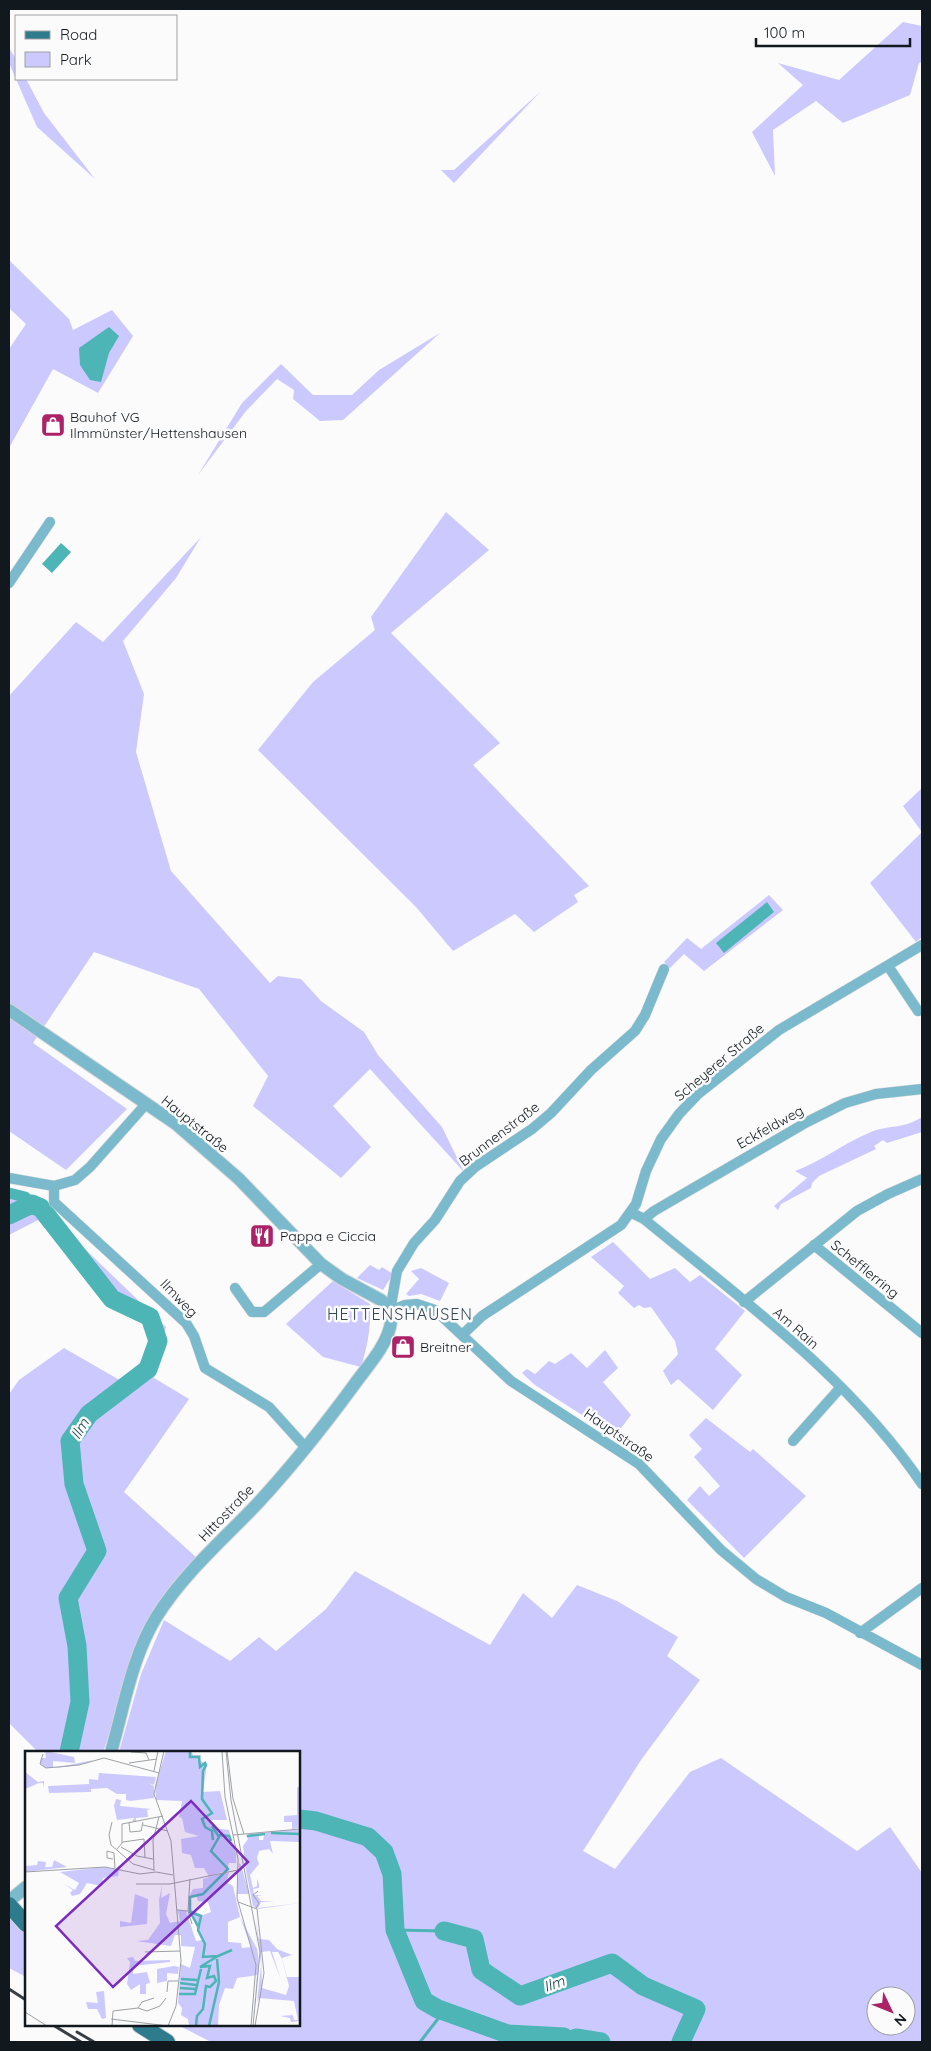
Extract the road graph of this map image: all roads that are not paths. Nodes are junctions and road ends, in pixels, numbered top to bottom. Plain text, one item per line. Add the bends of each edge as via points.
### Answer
1 (50, 522) dead end
2 (9, 583) edge
3 (922, 945) edge
4 (888, 966) junction
5 (664, 969) dead end
6 (9, 1010) edge
7 (918, 1011) dead end
8 (922, 1089) edge
9 (146, 1104) junction
10 (9, 1178) edge
11 (918, 1181) edge
12 (54, 1186) junction
13 (922, 1190) edge
14 (632, 1213) junction
15 (644, 1219) junction
16 (814, 1245) junction
17 (322, 1264) junction
18 (235, 1288) dead end
19 (744, 1302) junction
20 (390, 1311) junction
21 (922, 1333) edge
22 (462, 1335) junction
23 (841, 1387) junction
24 (793, 1441) dead end
25 (306, 1448) junction
26 (922, 1484) edge
27 (922, 1588) edge
28 (860, 1633) junction
29 (922, 1665) edge
30 (111, 1751) edge
31 (25, 1887) edge
32 (9, 1901) edge
33 (9, 1905) edge
34 (25, 1923) edge
35 (142, 2026) edge
36 (167, 2042) edge

1 - 2 street
3 - 4 street, Scheyerer Straße
4 - 7 street
4 - 14 street, Scheyerer Straße via 779,1030 698,1094 678,1114 661,1139
5 - 20 street, Brunnenstraße via 645,1016 635,1031 591,1070 551,1113 460,1181 397,1271
6 - 9 street, Hauptstraße
8 - 15 street, Eckfeldweg via 876,1094 846,1103 740,1160
9 - 12 street via 82,1175
9 - 17 street, Hauptstraße via 176,1124 239,1179
10 - 12 street
11 - 13 street
11 - 16 street, Schefflerring via 857,1211
12 - 25 street, Ilmweg via 54,1202 186,1323 194,1336 204,1368 269,1407
14 - 15 street, Am Rain
14 - 22 street, Scheyerer Straße via 608,1235 482,1316
15 - 19 street, Am Rain
16 - 19 street, Schefflerring
16 - 21 street, Schefflerring
17 - 18 street via 264,1312 252,1312
17 - 20 street, Hauptstraße via 381,1300
19 - 23 street, Am Rain
20 - 22 street, Hauptstraße via 404,1305 427,1306
20 - 25 street, Hittostraße via 390,1328 385,1340
22 - 28 street, Hauptstraße via 511,1380 639,1464 738,1566 786,1596 826,1613
23 - 24 street
23 - 26 street, Am Rain via 895,1446
25 - 30 street, Hittostraße via 196,1567 157,1615 131,1677
27 - 28 street
28 - 29 street, Hauptstraße
31 - 32 street
33 - 34 main road
35 - 36 main road

